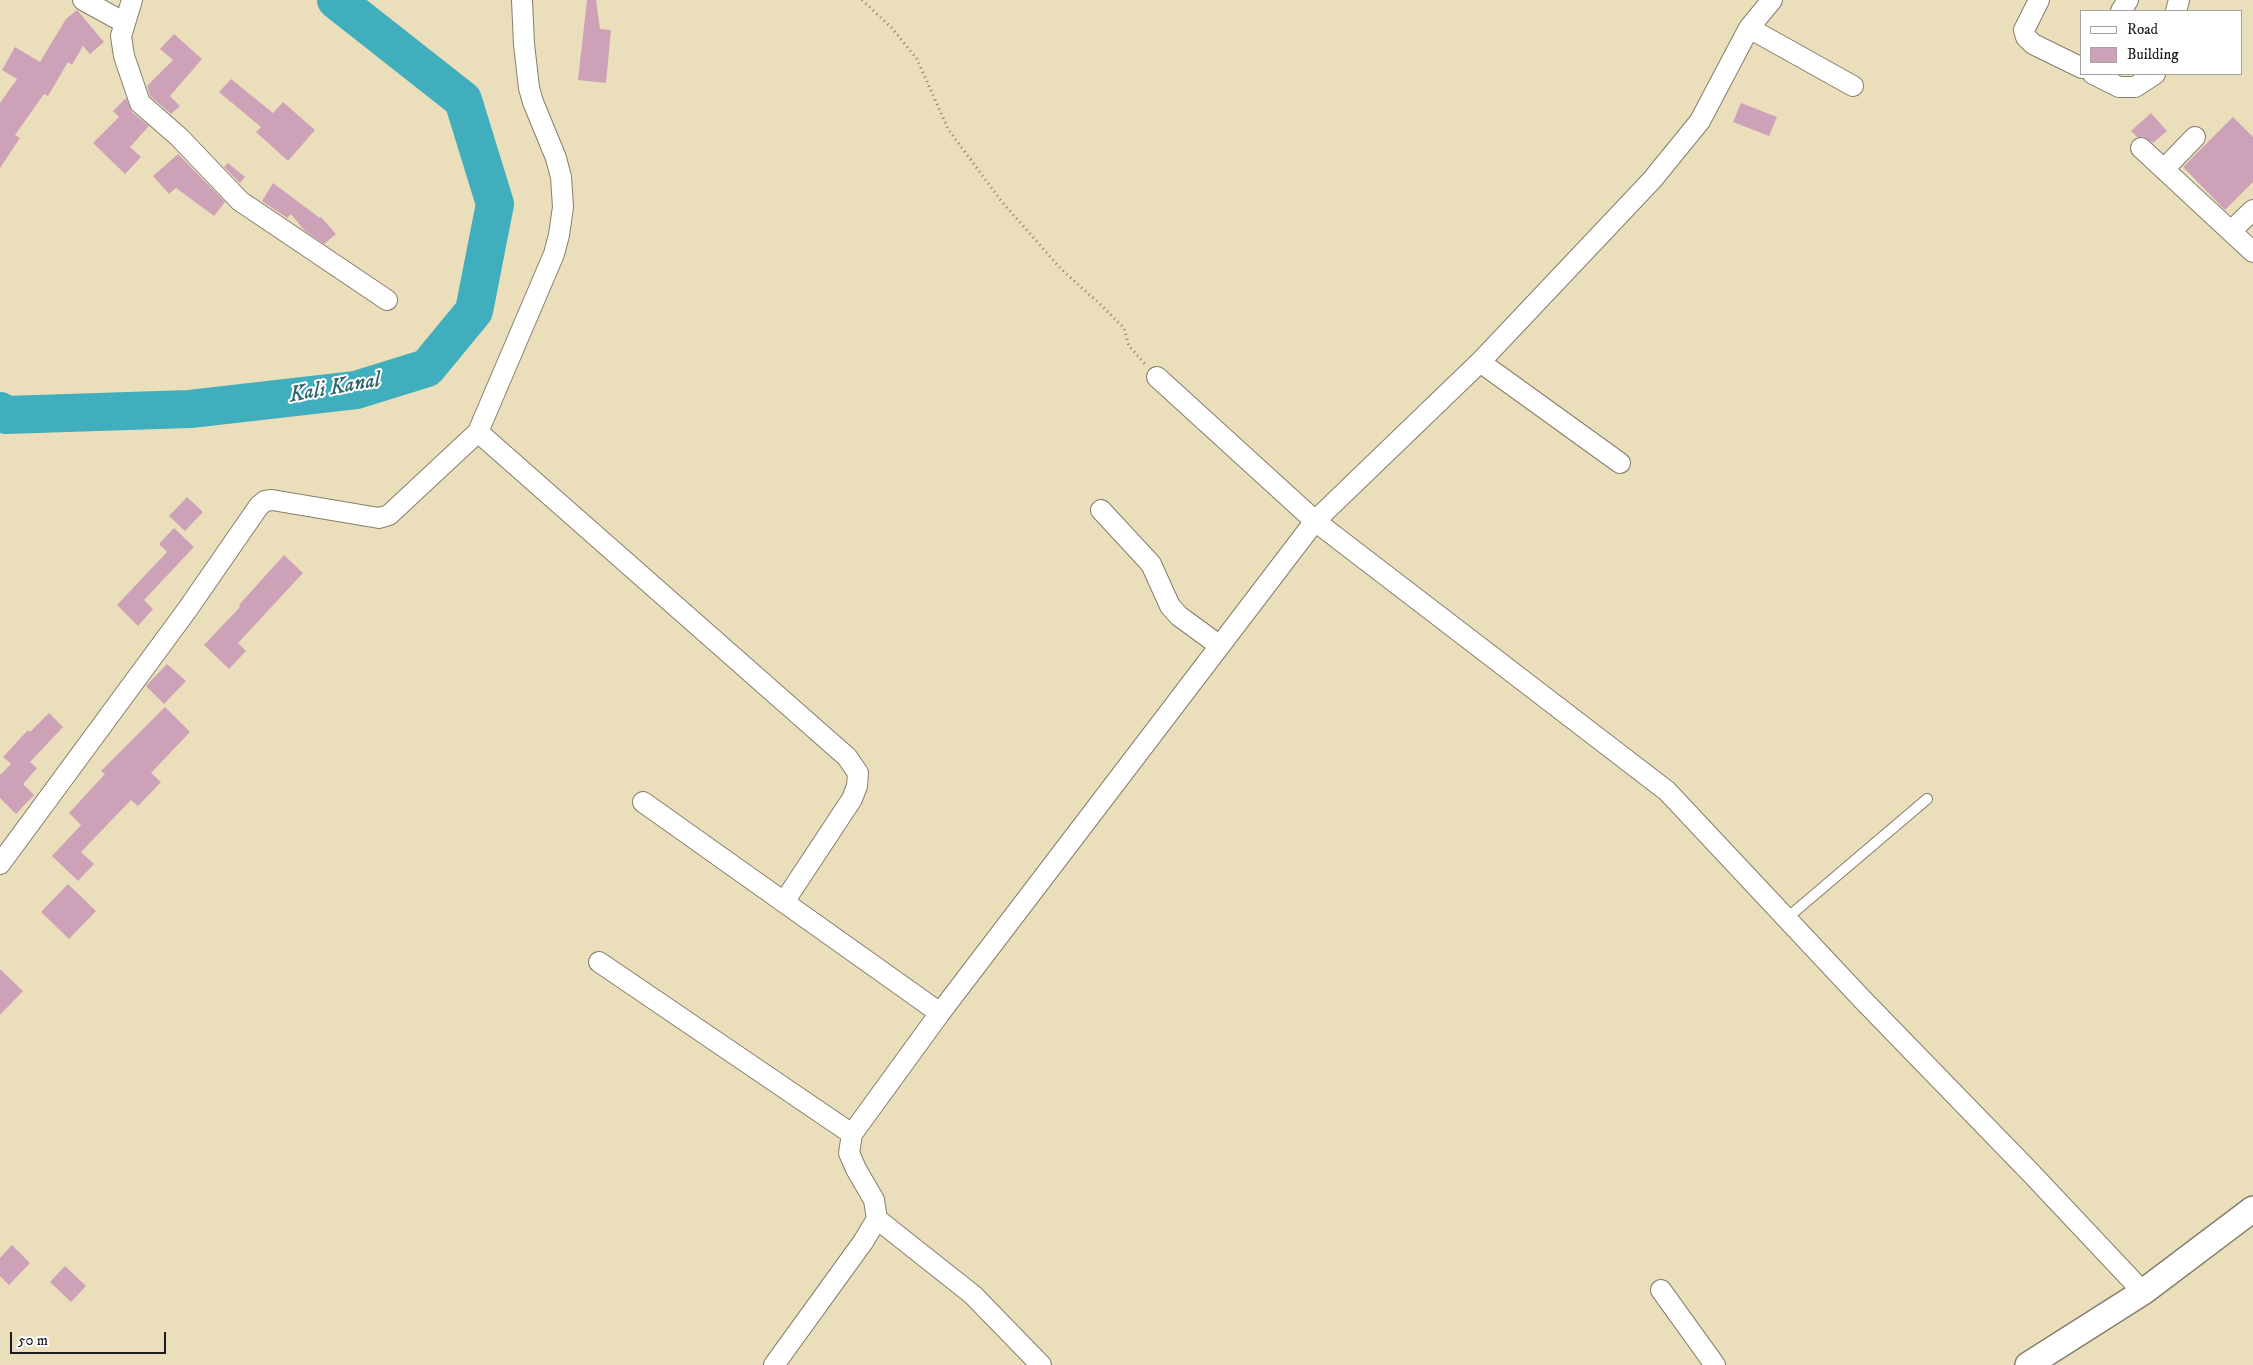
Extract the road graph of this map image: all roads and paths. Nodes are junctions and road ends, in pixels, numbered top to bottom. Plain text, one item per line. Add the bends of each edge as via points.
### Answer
1 (83, 0) edge
2 (132, 0) edge
3 (522, 0) edge
4 (862, 0) edge
5 (1772, 0) edge
6 (2040, 0) edge
7 (125, 23) junction
8 (1749, 28) junction
9 (2080, 67) edge
10 (2095, 75) edge
11 (2153, 75) edge
12 (1853, 86) dead end
13 (2195, 137) dead end
14 (2141, 148) dead end
15 (2164, 169) junction
16 (2253, 210) edge
17 (2231, 231) junction
18 (2253, 252) edge
19 (387, 300) dead end
20 (1480, 362) junction
21 (1157, 377) joint
22 (478, 432) junction
23 (1620, 463) dead end
24 (1101, 510) dead end
25 (1315, 521) junction
26 (1220, 646) junction
27 (1927, 799) dead end
28 (643, 802) dead end
29 (0, 864) edge
30 (784, 902) junction
31 (1786, 918) junction
32 (599, 962) dead end
33 (940, 1013) junction
34 (852, 1134) junction
35 (2253, 1209) edge
36 (876, 1219) junction
37 (1661, 1290) dead end
38 (2143, 1292) junction
39 (774, 1365) edge
40 (1041, 1365) edge
41 (1715, 1365) edge
42 (2028, 1365) edge

1 - 7 street
2 - 7 street
3 - 22 street via 530,88 556,158 563,207 554,254
4 - 21 path via 891,27 917,59 948,129 1002,202 1061,269 1124,328 1130,346
5 - 8 street
6 - 9 street via 2024,30 2026,37 2033,44
7 - 19 street via 121,36 124,56 140,103 179,137 240,201
8 - 12 street
8 - 20 street via 1700,121 1652,180
10 - 11 street via 2120,87 2135,87
13 - 15 street
14 - 15 street
15 - 17 street
16 - 17 street
17 - 18 street
20 - 23 street
20 - 25 street
21 - 25 street
22 - 29 street via 389,515 379,518 264,501
22 - 30 street via 847,757 858,773 852,799
24 - 26 street via 1151,564 1170,606
25 - 26 street
25 - 31 street via 1667,791
26 - 33 street
27 - 31 lane
28 - 30 street
30 - 33 street
31 - 38 street
32 - 34 street
33 - 34 street
34 - 36 street via 849,1153 874,1200
35 - 38 street
36 - 39 street via 863,1242
36 - 40 street via 973,1295
37 - 41 street
38 - 42 street

